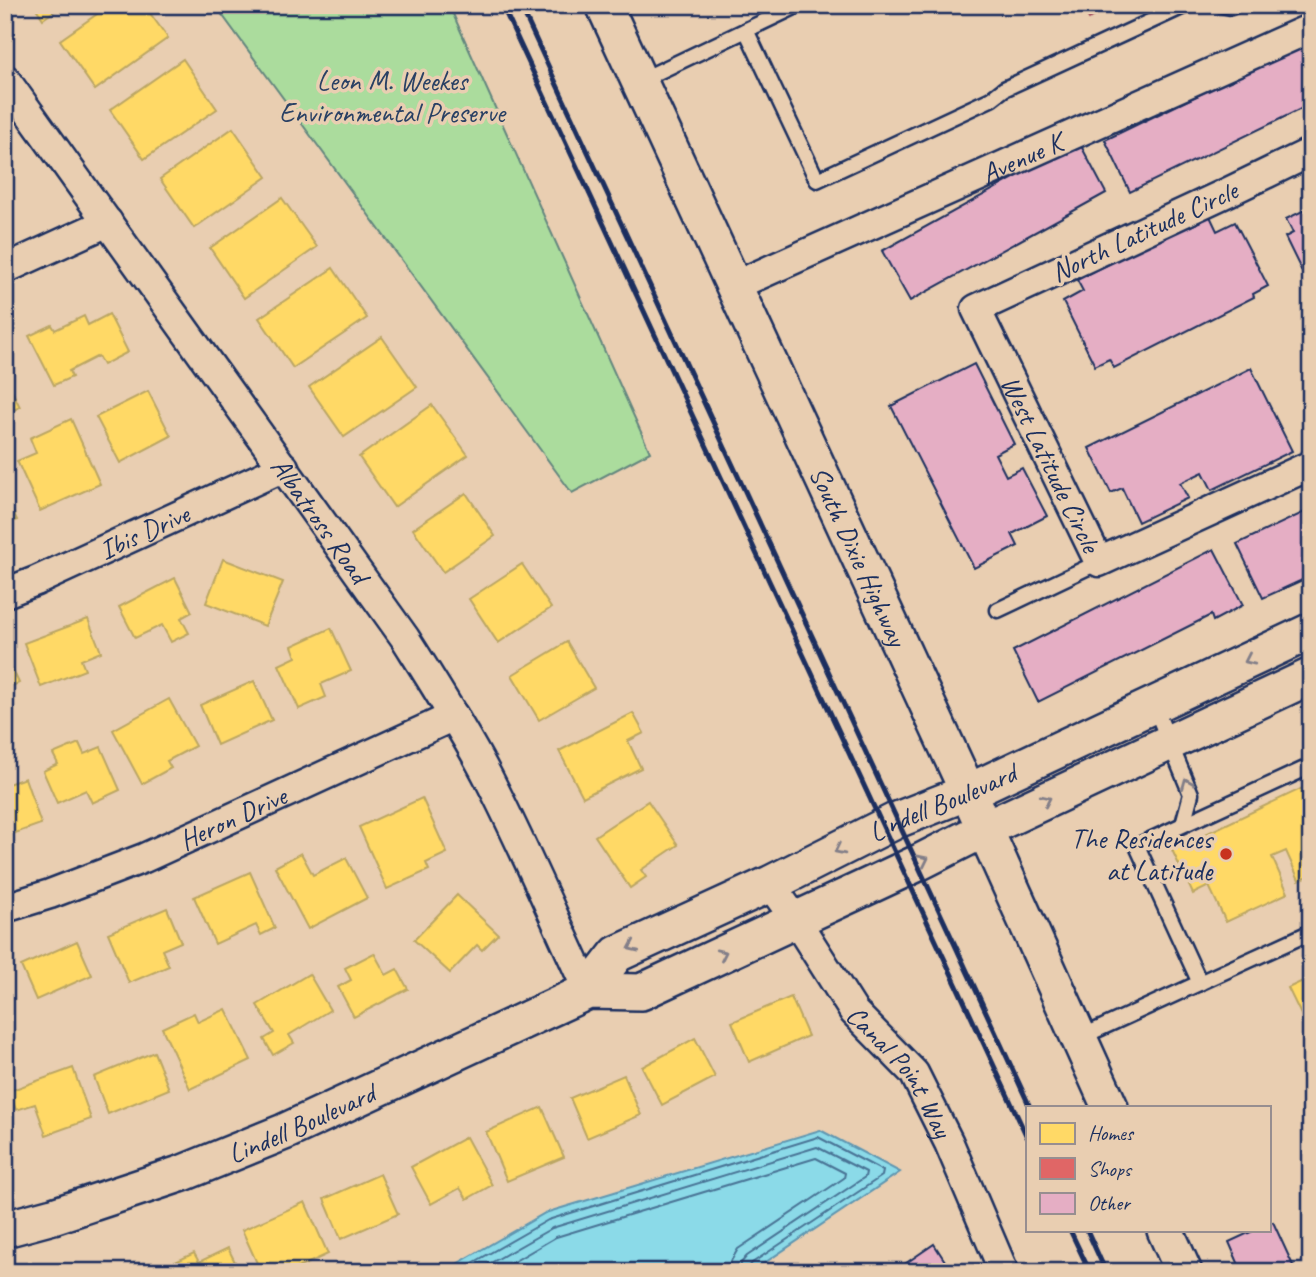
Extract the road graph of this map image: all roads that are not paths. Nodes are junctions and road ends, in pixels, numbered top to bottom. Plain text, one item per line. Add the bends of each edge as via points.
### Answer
1 (604, 5) edge
2 (799, 5) edge
3 (1186, 5) edge
4 (1222, 5) edge
5 (1235, 5) edge
6 (1311, 28) edge
7 (746, 30) junction
8 (5, 79) edge
9 (639, 80) junction
10 (1311, 152) edge
11 (108, 222) junction
12 (5, 269) edge
13 (734, 286) junction
14 (976, 309) joint
15 (1311, 465) edge
16 (284, 467) junction
17 (1099, 562) junction
18 (5, 593) edge
19 (998, 610) dead end
20 (1311, 631) edge
21 (1311, 676) edge
22 (1154, 704) junction
23 (454, 716) junction
24 (1171, 742) junction
25 (1311, 766) edge
26 (968, 792) junction
27 (1183, 824) junction
28 (985, 829) junction
29 (770, 884) junction
30 (5, 908) edge
31 (795, 919) junction
32 (1311, 932) edge
33 (1200, 983) junction
34 (588, 991) junction
35 (1079, 1038) junction
36 (1110, 1106) edge
37 (5, 1229) edge
38 (1166, 1232) edge
39 (1004, 1272) edge
40 (1184, 1272) edge

1 - 9 street, South Dixie Highway
2 - 7 lane
3 - 7 lane via 817,180
4 - 5 lane
6 - 13 street, Avenue K
7 - 9 lane
8 - 11 street, Albatross Road
9 - 13 street, South Dixie Highway
10 - 14 street, North Latitude Circle
11 - 12 street
11 - 16 street, Albatross Road
13 - 26 street, South Dixie Highway
14 - 17 street, West Latitude Circle
15 - 17 street, West Latitude Circle
16 - 18 street, Ibis Drive
16 - 23 street, Albatross Road via 405,638
17 - 19 lane
20 -> 22 street, Lindell Boulevard
21 - 24 street, Lindell Boulevard
22 - 24 lane
22 - 26 street, Lindell Boulevard
23 - 30 street, Heron Drive via 144,858
23 - 34 street, Albatross Road via 518,837
27 -> 24 lane via 1191,794
28 -> 24 street, Lindell Boulevard
25 - 27 lane
26 - 28 street, South Dixie Highway
26 -> 29 street, Lindell Boulevard via 897,820
27 - 33 lane via 1137,846
31 -> 28 street, Lindell Boulevard
28 - 35 street, South Dixie Highway
29 - 31 street, Canal Point Way
29 -> 34 street, Lindell Boulevard via 617,954
34 -> 31 street, Lindell Boulevard via 641,992
31 - 39 street, Canal Point Way via 854,1012 914,1073
32 - 33 lane
33 - 35 lane
34 - 37 street, Lindell Boulevard via 284,1132 183,1173
35 - 36 street, South Dixie Highway
38 - 40 street

